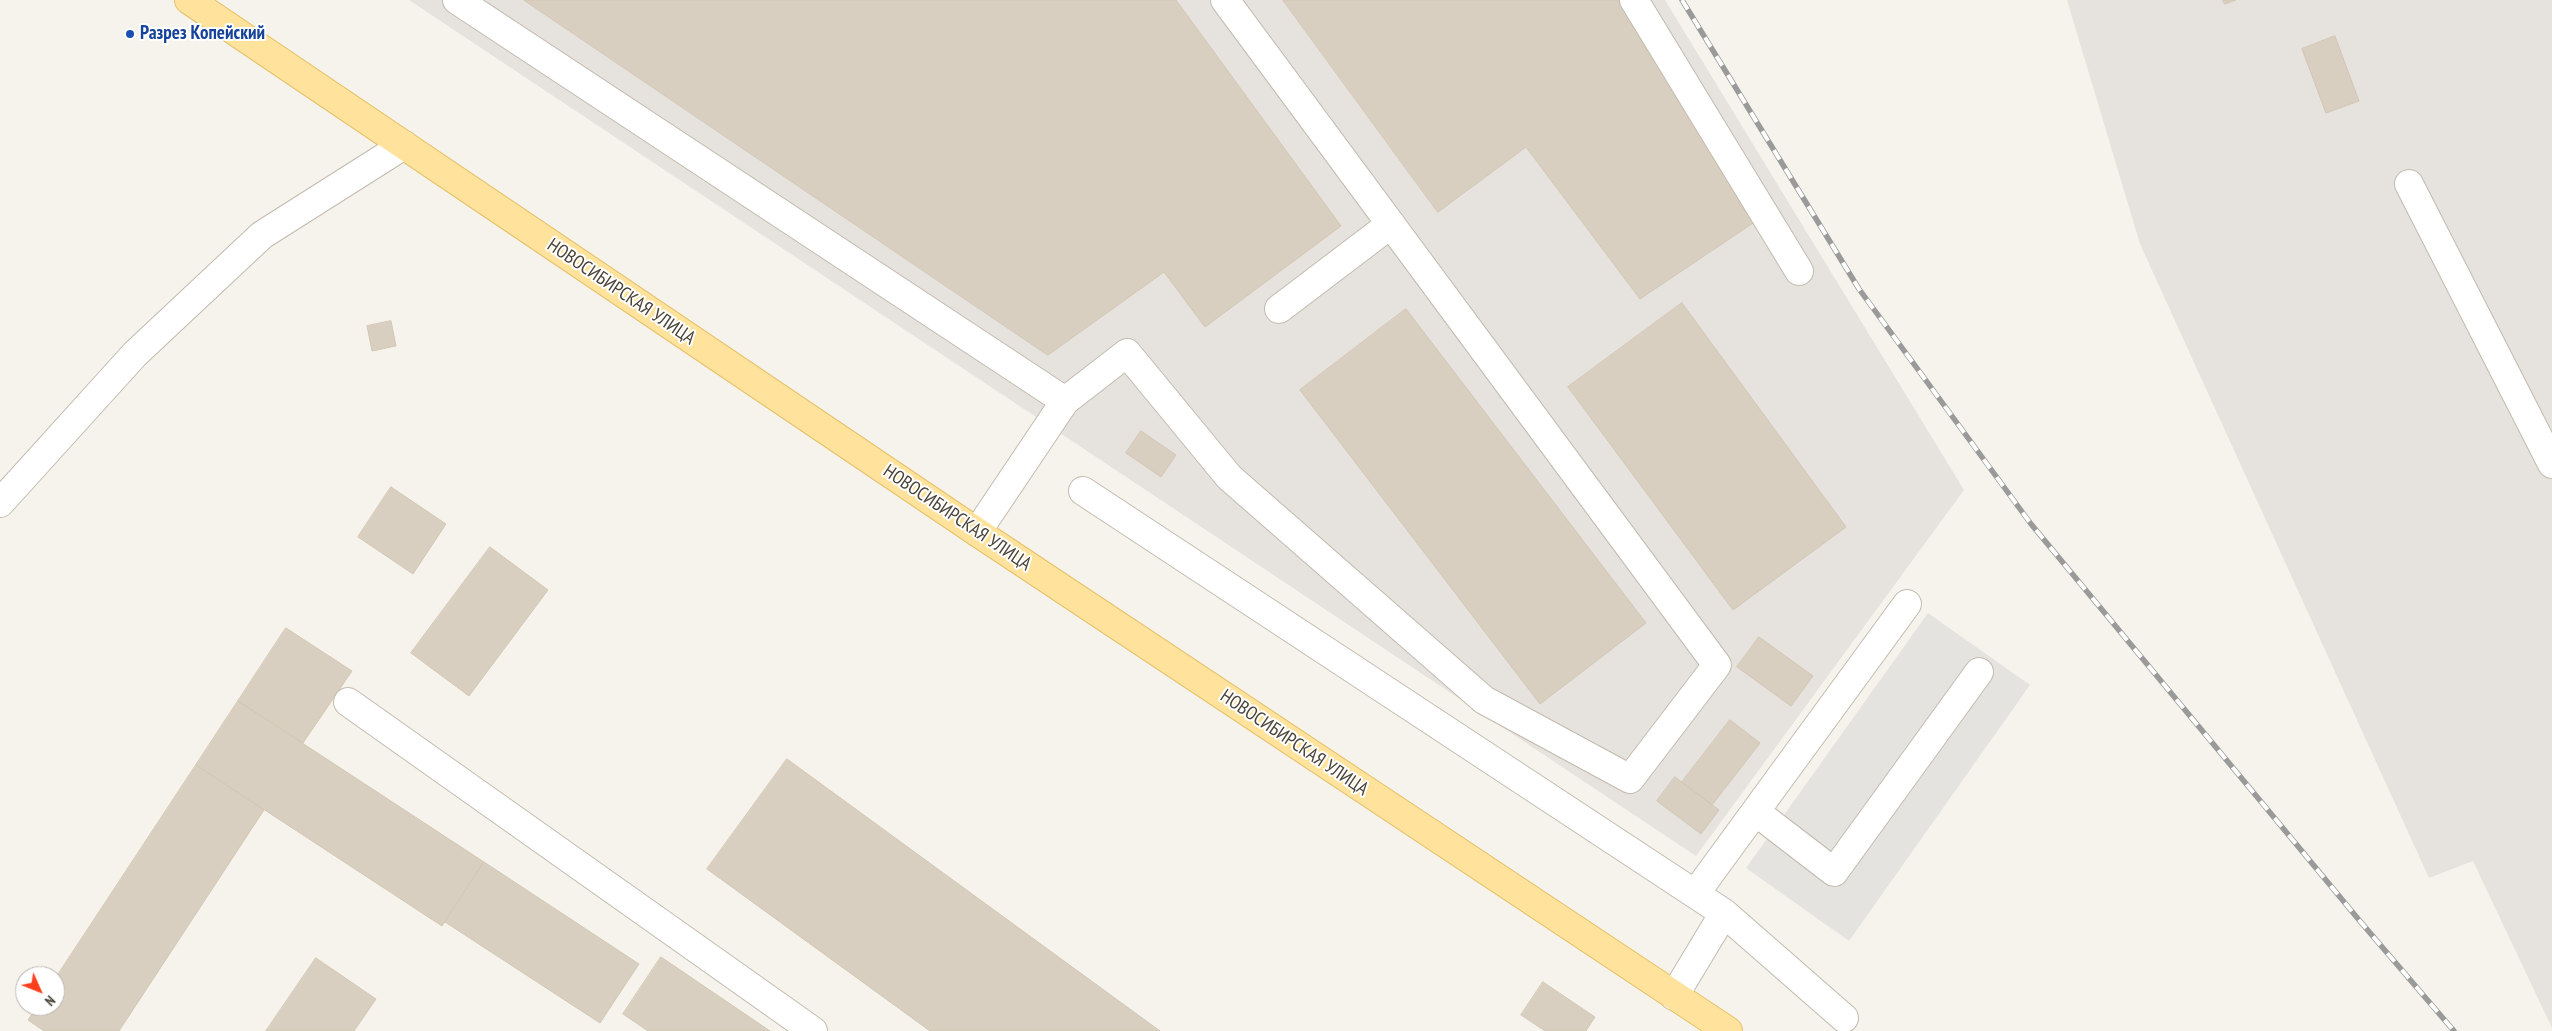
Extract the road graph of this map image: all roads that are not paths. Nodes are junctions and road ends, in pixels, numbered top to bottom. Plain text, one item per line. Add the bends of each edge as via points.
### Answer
1 (189, 0) edge
2 (457, 0) edge
3 (1225, 0) edge
4 (1634, 0) edge
5 (404, 145) junction
6 (2409, 184) dead end
7 (1391, 224) junction
8 (1799, 271) dead end
9 (1279, 309) dead end
10 (1065, 402) junction
11 (2552, 464) edge
12 (1083, 491) dead end
13 (0, 503) edge
14 (977, 532) junction
15 (1907, 604) dead end
16 (1979, 672) dead end
17 (348, 702) dead end
18 (1756, 812) junction
19 (1695, 894) junction
20 (1724, 913) junction
21 (1674, 996) junction
22 (1844, 1018) dead end
23 (814, 1031) edge
24 (1728, 1031) edge

1 - 5 main road, НОВОСИБИРСКАЯ УЛИЦА
2 - 10 lane
3 - 7 lane
4 - 8 lane
5 - 13 lane via 262,235 135,354
5 - 14 main road, НОВОСИБИРСКАЯ УЛИЦА
6 - 11 lane
7 - 9 lane
7 - 10 lane via 1717,665 1630,779 1484,700 1229,478 1127,353
10 - 14 lane
12 - 19 lane
14 - 21 main road, НОВОСИБИРСКАЯ УЛИЦА
15 - 18 lane
16 - 18 lane via 1834,872
17 - 23 lane
18 - 19 lane
19 - 20 lane
20 - 21 lane
20 - 22 lane
21 - 24 main road, НОВОСИБИРСКАЯ УЛИЦА

